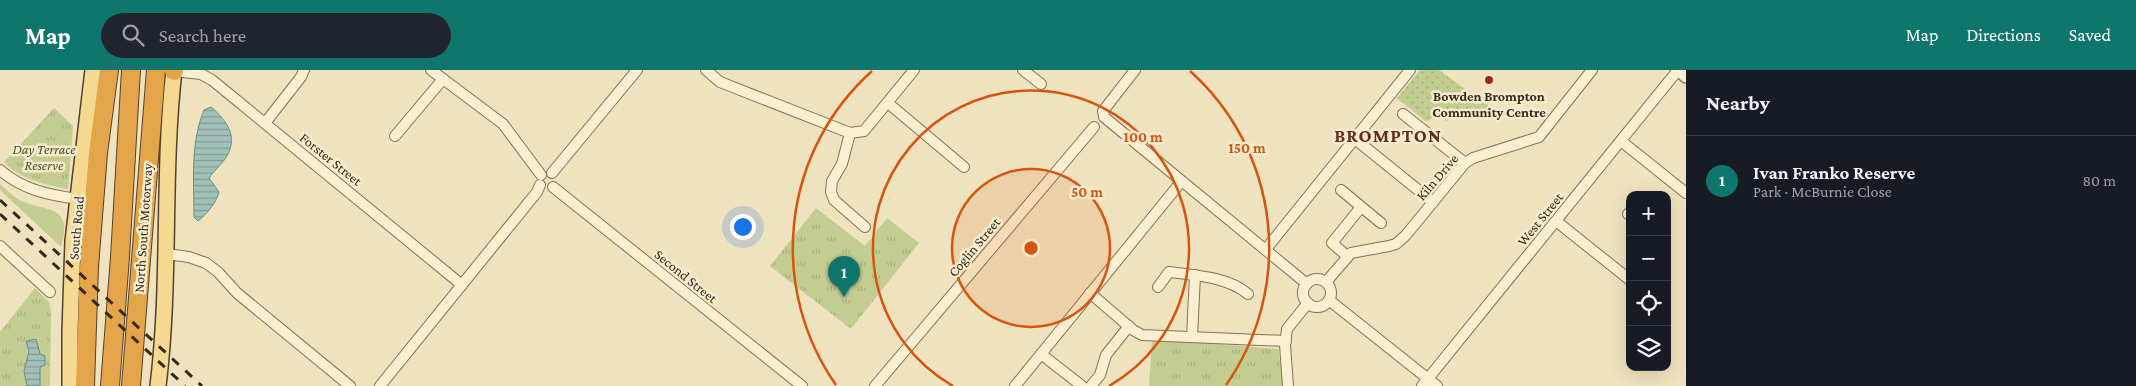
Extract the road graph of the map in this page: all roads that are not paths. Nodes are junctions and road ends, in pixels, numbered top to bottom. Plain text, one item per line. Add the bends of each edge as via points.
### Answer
1 (93, 70) edge
2 (109, 70) edge
3 (131, 70) edge
4 (156, 70) edge
5 (174, 70) edge
6 (304, 70) edge
7 (432, 70) edge
8 (638, 70) edge
9 (706, 70) edge
10 (914, 70) edge
11 (1023, 70) edge
12 (1135, 70) edge
13 (1410, 70) edge
14 (1592, 70) edge
15 (1678, 70) edge
16 (1686, 76) edge
17 (443, 79) junction
18 (1041, 84) dead end
19 (888, 103) junction
20 (1403, 114) dead end
21 (265, 123) junction
22 (1094, 127) dead end
23 (850, 133) junction
24 (395, 136) dead end
25 (1355, 139) junction
26 (1621, 141) junction
27 (1465, 163) junction
28 (964, 167) dead end
29 (0, 170) edge
30 (544, 178) junction
31 (1181, 182) junction
32 (1341, 190) dead end
33 (1686, 192) edge
34 (78, 199) junction
35 (1433, 202) junction
36 (1361, 207) junction
37 (1556, 221) junction
38 (1381, 223) dead end
39 (865, 227) dead end
40 (0, 246) edge
41 (1266, 249) junction
42 (167, 254) junction
43 (1347, 256) junction
44 (1194, 275) junction
45 (1626, 277) edge
46 (1326, 282) junction
47 (1307, 284) junction
48 (462, 285) junction
49 (1158, 286) dead end
50 (50, 292) dead end
51 (1090, 293) junction
52 (1248, 294) dead end
53 (1329, 300) junction
54 (1308, 303) junction
55 (1129, 326) junction
56 (1192, 337) junction
57 (1286, 341) junction
58 (1041, 354) junction
59 (1425, 382) edge
60 (70, 386) edge
61 (85, 386) edge
62 (110, 386) edge
63 (130, 386) edge
64 (158, 386) edge
65 (350, 386) edge
66 (380, 386) edge
67 (802, 386) edge
68 (875, 386) edge
69 (1015, 386) edge
70 (1082, 386) edge
71 (1091, 386) edge
72 (1288, 386) edge
73 (1437, 386) edge

1 - 34 main road, South Road
2 - 61 highway via 98,153 89,267
3 - 62 highway, North South Motorway
4 - 63 highway, North South Motorway
5 - 21 street, Forster Street via 201,74 212,80
5 - 42 main road via 167,152
6 - 21 street
7 - 17 street
8 - 30 street
9 - 23 street via 720,82
10 - 19 street
11 - 18 street
12 - 31 street via 1103,111 1104,117
13 - 25 street
14 - 27 street, Kiln Drive via 1539,137
15 - 16 street
15 - 26 street, West Street
17 - 24 street
17 - 30 street via 502,124
19 - 23 street via 864,131
19 - 28 street
20 - 27 street
21 - 48 street, Forster Street
22 - 68 street, Coglin Street
23 - 39 street via 831,192 834,200
25 - 35 street
25 - 41 street
26 - 33 street
26 - 37 street, West Street
27 - 35 street, Kiln Drive
29 - 34 street via 40,193
30 - 48 street via 537,192
30 - 67 street, Second Street via 545,189 553,187
31 - 41 street
31 - 51 street
32 - 36 street
34 - 60 main road, South Road via 73,241
35 - 43 street, Kiln Drive via 1396,244
36 - 38 street
36 - 43 street via 1332,243
37 - 45 street
37 - 59 street, West Street
40 - 50 street
41 - 47 street
42 - 64 main road via 164,340
42 - 65 street via 189,257 218,272 237,293
43 - 46 street
44 - 49 street via 1169,272
44 - 52 street via 1238,285
44 - 56 street
46 - 47 street via 1318,279
46 - 53 street via 1331,290
47 - 54 street via 1304,294
48 - 66 street
51 - 55 street
51 - 58 street
53 - 54 street via 1318,307
53 - 59 street
54 - 57 street via 1287,329
55 - 56 street via 1142,334
55 - 71 street via 1106,356 1100,375
56 - 57 street
57 - 72 street
58 - 69 street
58 - 70 street
59 - 73 street

